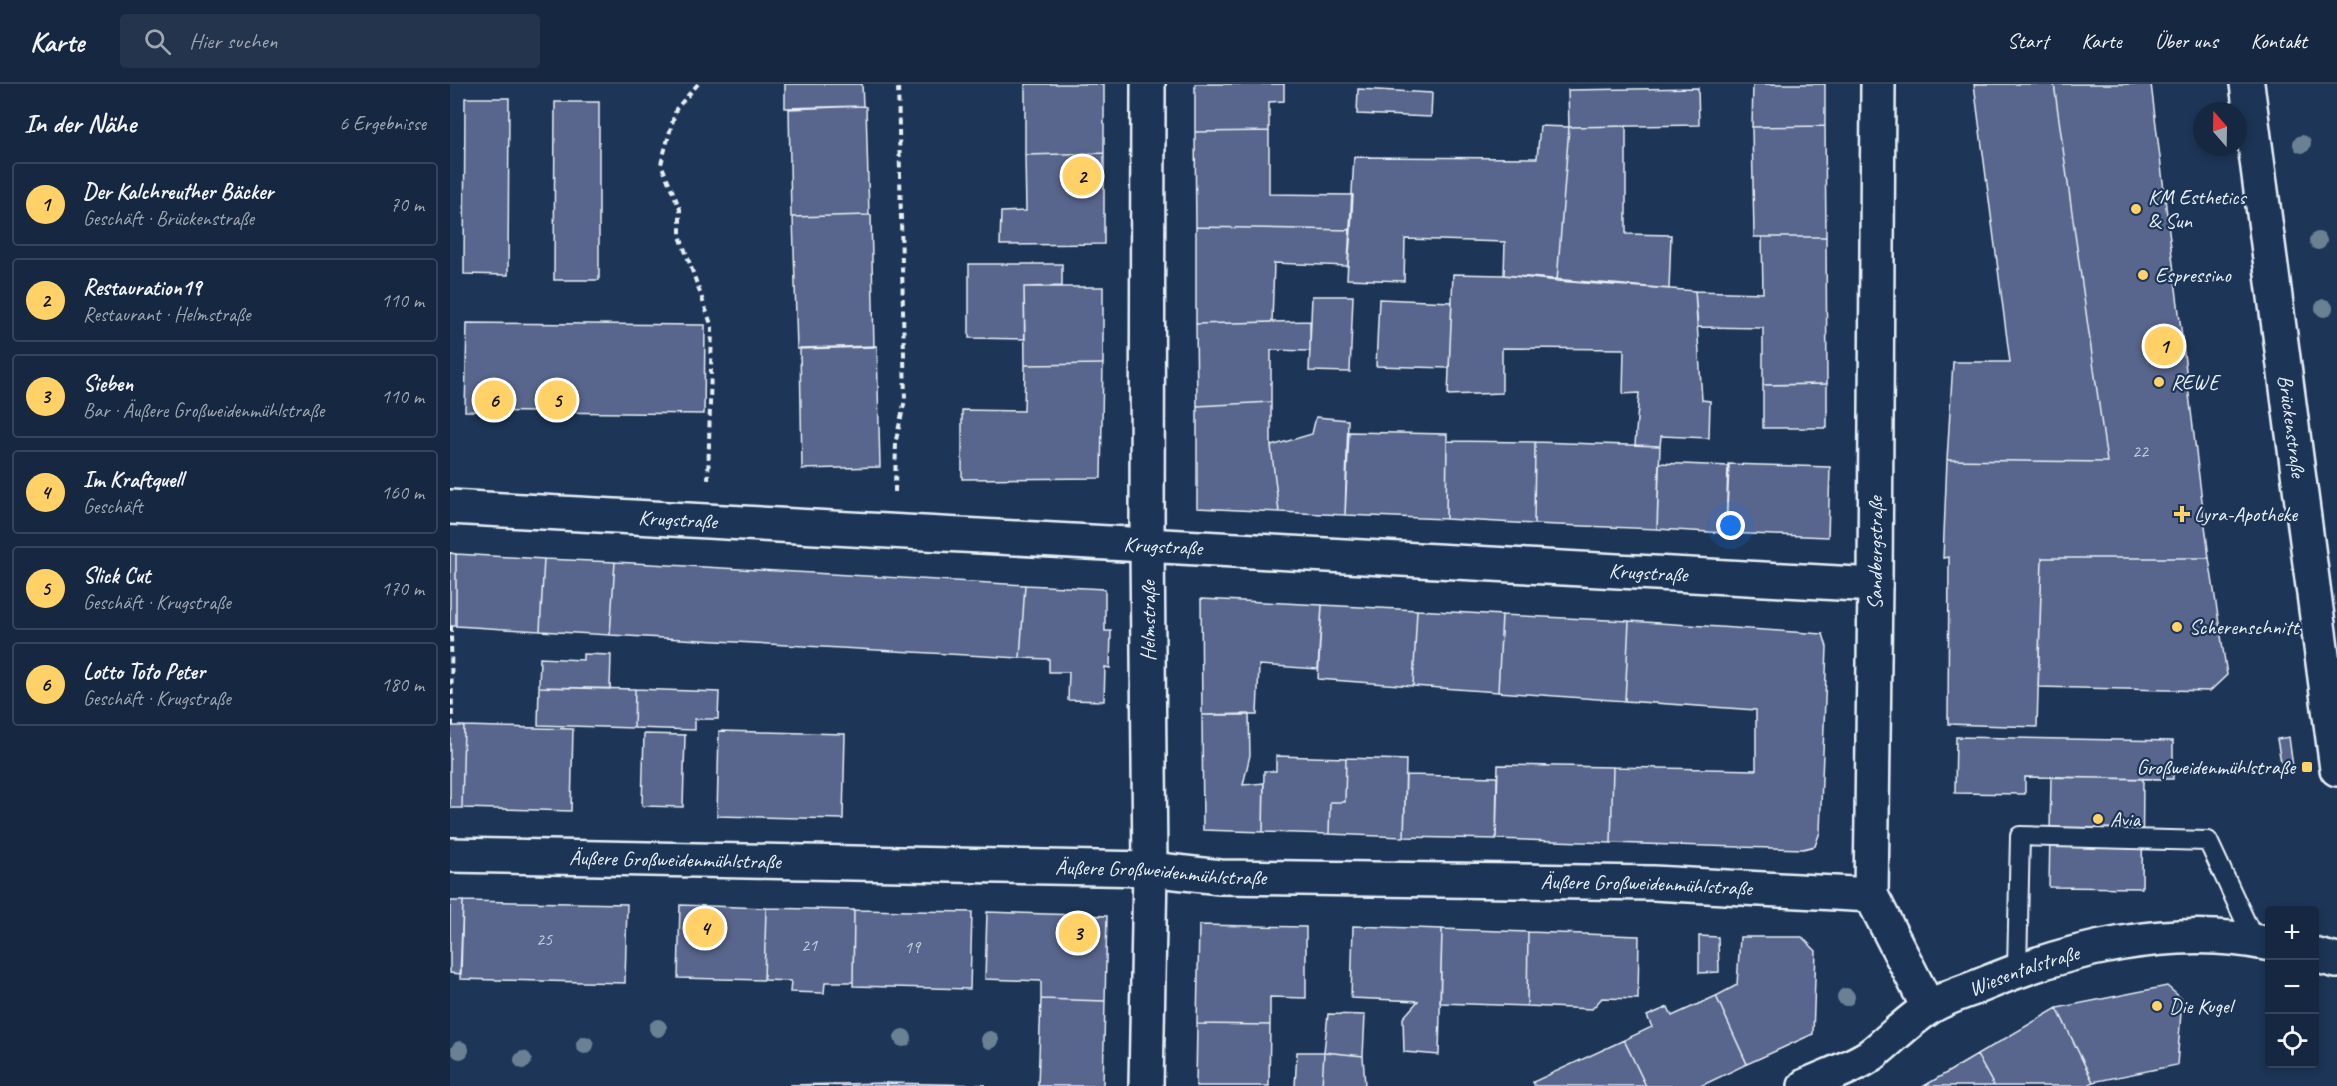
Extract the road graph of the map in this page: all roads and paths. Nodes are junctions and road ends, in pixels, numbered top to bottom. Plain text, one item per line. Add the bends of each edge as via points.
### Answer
1 (698, 84) edge
2 (898, 84) edge
3 (1148, 84) edge
4 (1878, 84) edge
5 (2247, 84) edge
6 (896, 452) dead end
7 (450, 507) edge
8 (707, 521) junction
9 (1147, 544) junction
10 (1875, 585) junction
11 (451, 626) edge
12 (452, 726) dead end
13 (2337, 769) edge
14 (450, 855) edge
15 (1150, 869) junction
16 (1871, 895) junction
17 (2262, 942) edge
18 (2319, 956) edge
19 (2337, 961) edge
20 (2018, 969) junction
21 (1928, 1007) junction
22 (1146, 1086) edge
23 (1805, 1086) edge

1 - 8 path via 676,109 660,164 680,209 680,236 712,327
2 - 6 path via 905,400
3 - 9 street, Helmstraße
4 - 10 street, Sandbergstraße
5 - 13 street, Brückenstraße
7 - 8 street, Krugstraße
8 - 9 street, Krugstraße
9 - 10 street, Krugstraße
9 - 15 street, Helmstraße
10 - 16 street, Sandbergstraße
11 - 12 path
14 - 15 street, Äußere Großweidenmühlstraße
15 - 16 street, Äußere Großweidenmühlstraße via 1220,877 1653,883
15 - 22 street, Helmstraße
16 - 21 street, Sandbergstraße
17 - 20 street, Wiesentalstraße via 2203,937 2130,942
17 - 20 lane via 2208,841 2020,837
18 - 19 street
20 - 21 street, Wiesentalstraße
21 - 23 street, Wiesentalstraße via 1869,1056

